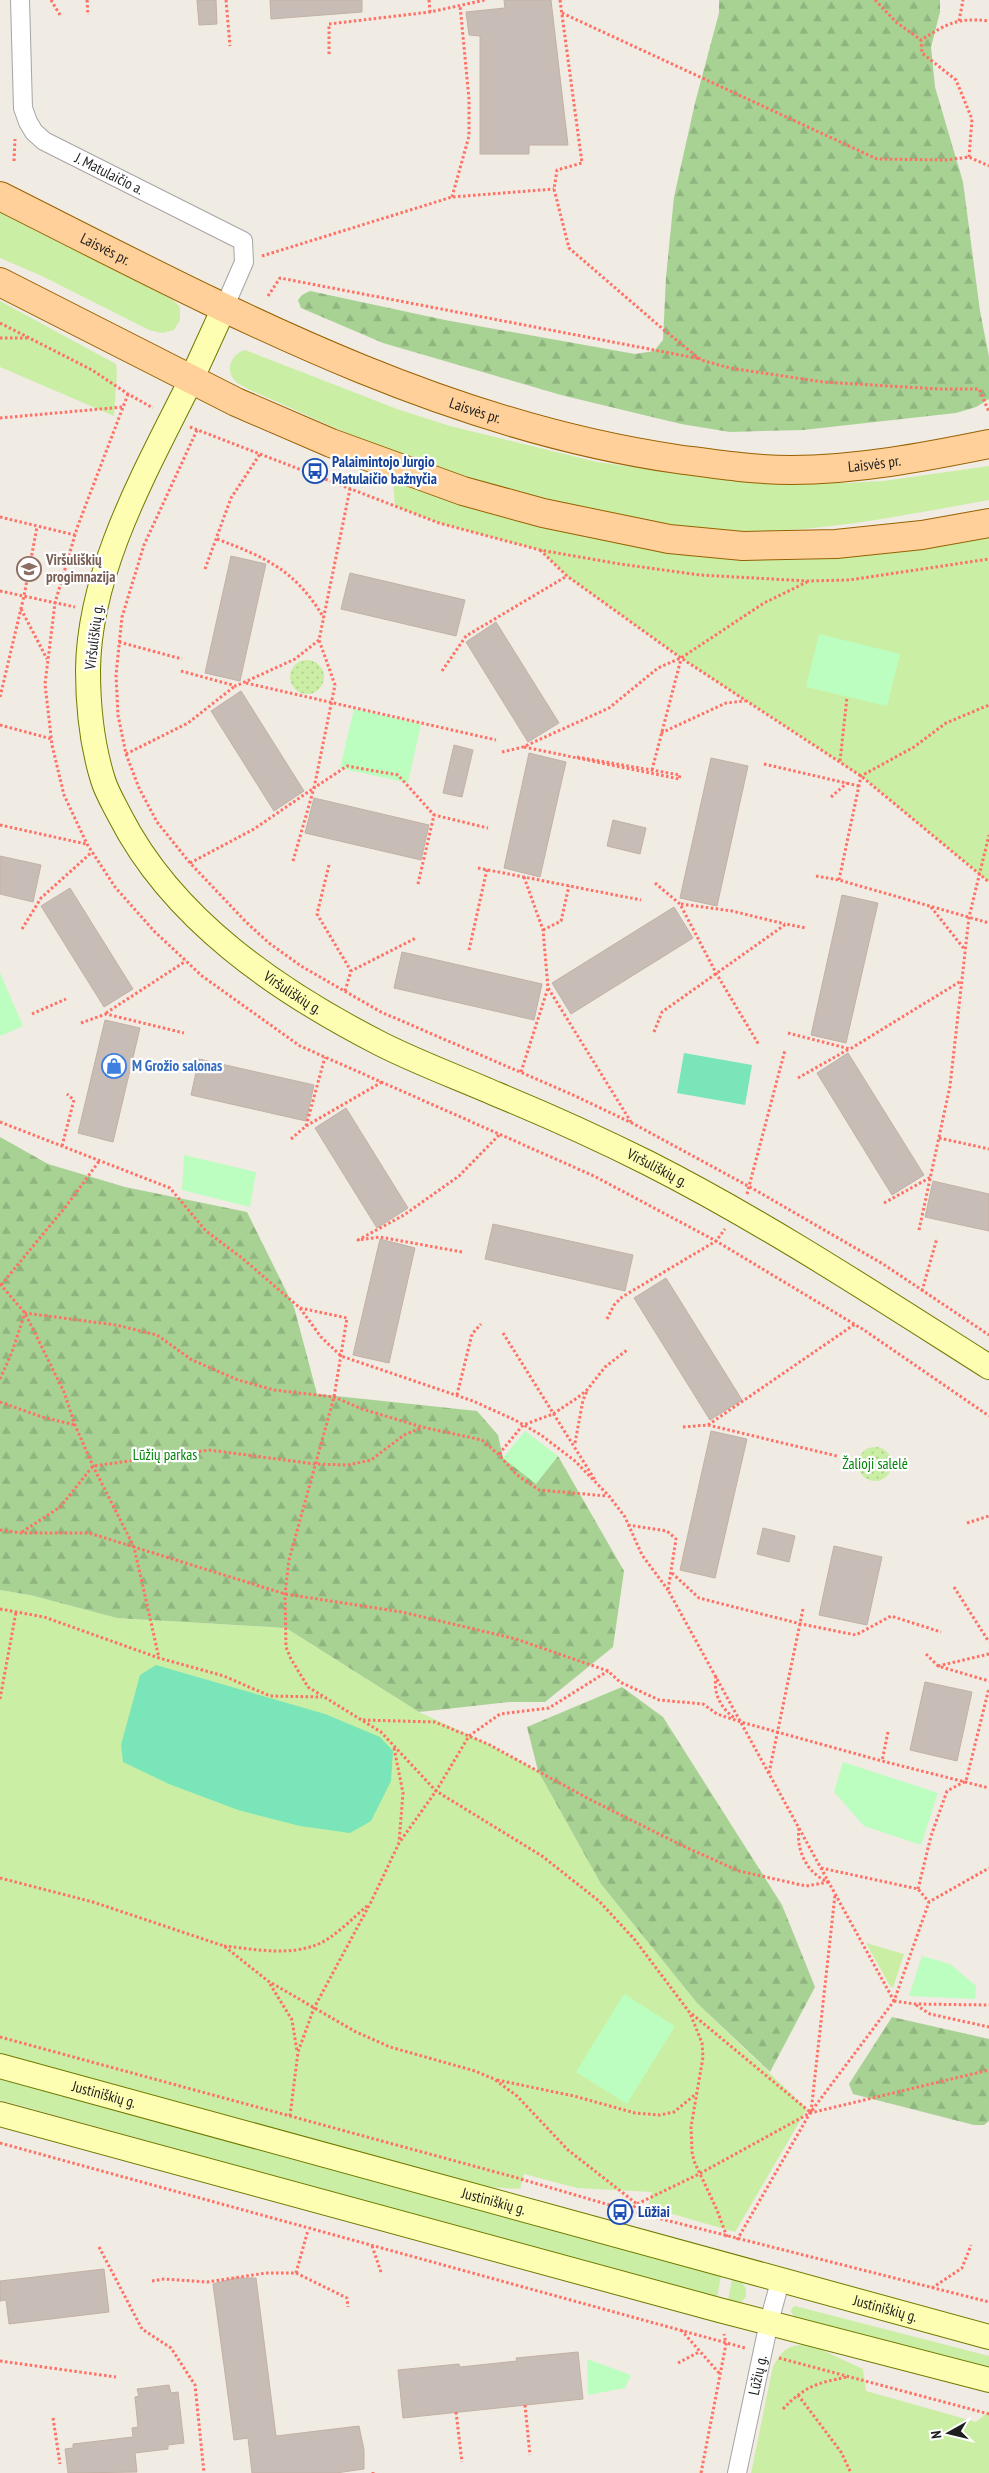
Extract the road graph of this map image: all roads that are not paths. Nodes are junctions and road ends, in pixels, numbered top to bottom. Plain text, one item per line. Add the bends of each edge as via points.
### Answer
1 (20, 0) edge
2 (0, 196) edge
3 (0, 282) edge
4 (224, 308) junction
5 (192, 378) junction
6 (989, 444) edge
7 (989, 523) edge
8 (989, 1367) edge
9 (0, 2066) edge
10 (0, 2114) edge
11 (781, 2278) junction
12 (769, 2322) junction
13 (989, 2337) edge
14 (989, 2380) edge
15 (737, 2473) edge

1 - 4 street, J. Matulaičio a. via 23,108 34,132 44,141 244,241 244,262
2 - 4 main road, Laisvės pr.
3 - 5 main road
4 - 5 main road, Viršuliškių g.
4 - 6 main road, Laisvės pr. via 390,381 482,415 628,452 735,467 792,470 852,466
5 - 7 main road via 236,402 331,443 463,491 543,514 634,532 743,546 820,546 922,536
5 - 8 main road, Viršuliškių g. via 128,512 106,571 90,638 90,710 104,783 131,838 156,874 194,915 229,946 269,979 322,1013 383,1045 554,1118 739,1210
9 - 11 main road, Justiniškių g.
10 - 12 main road
11 - 12 street, Lūžių g.
11 - 13 main road, Justiniškių g.
12 - 14 main road
12 - 15 street, Lūžių g.

